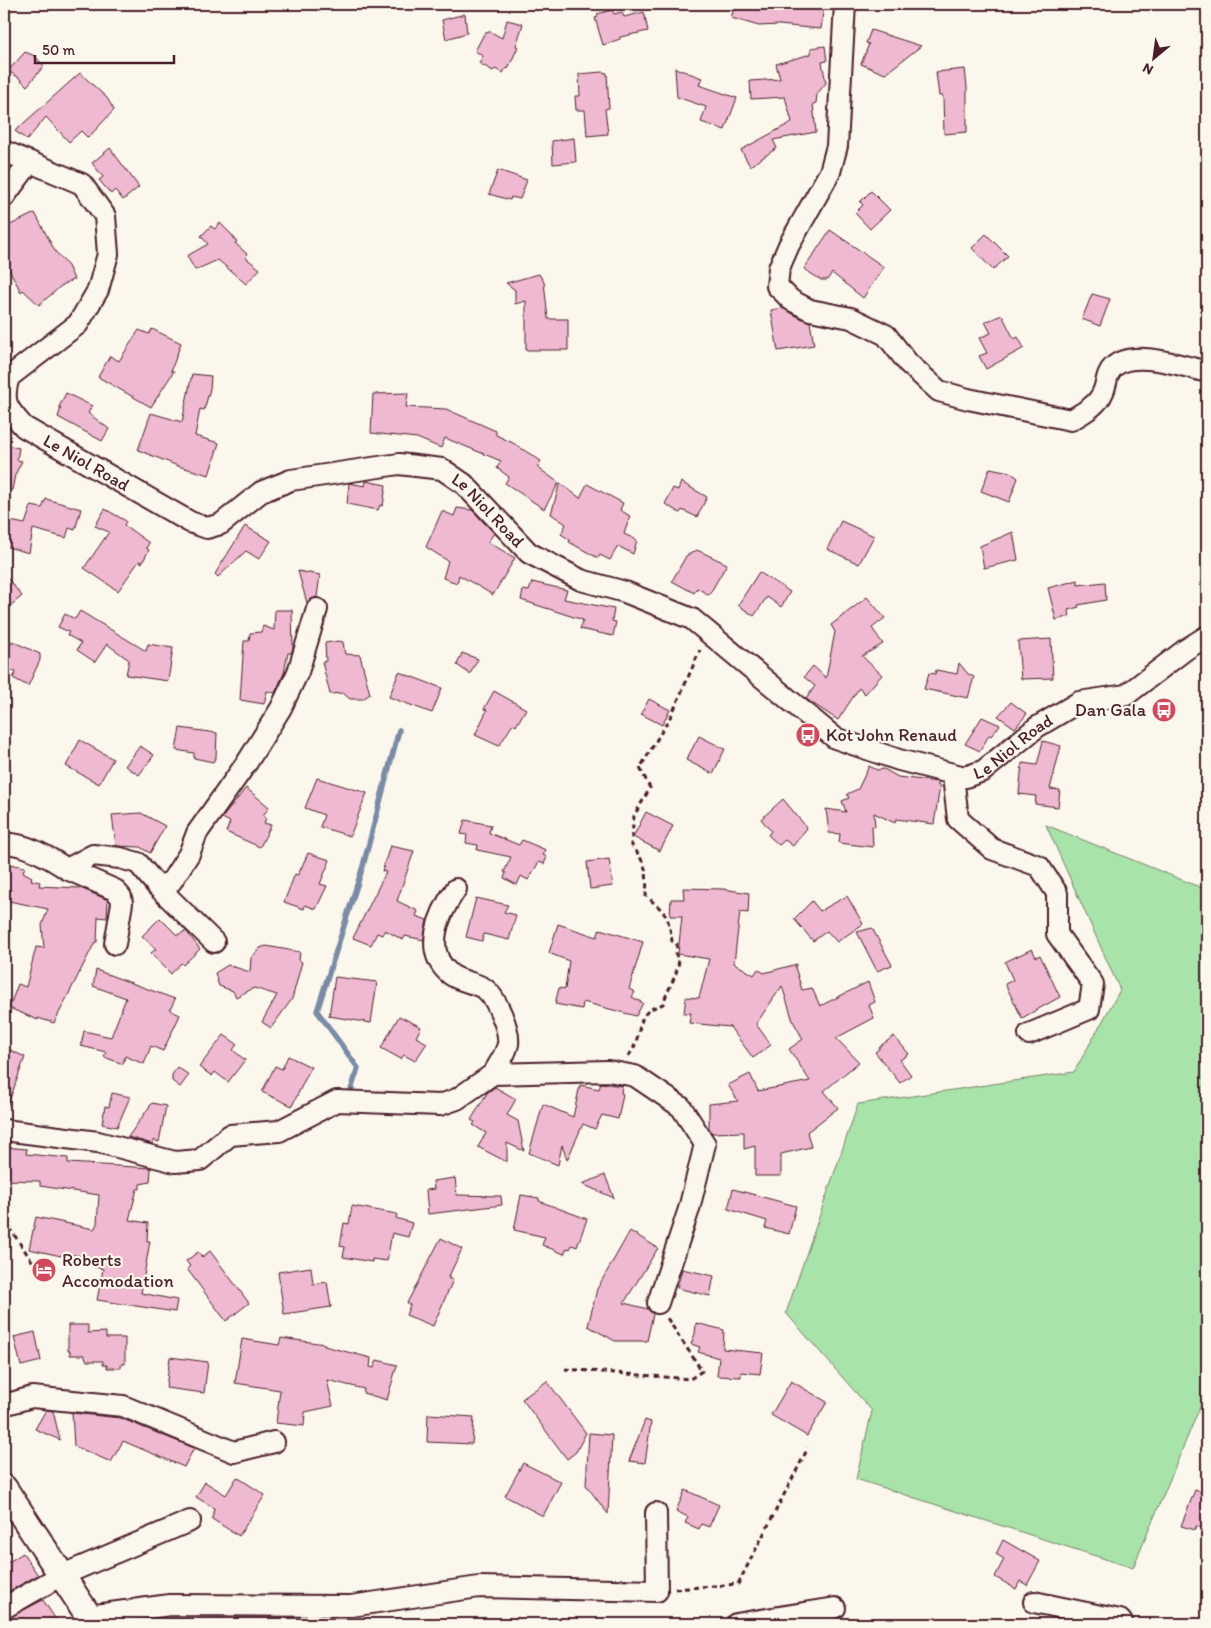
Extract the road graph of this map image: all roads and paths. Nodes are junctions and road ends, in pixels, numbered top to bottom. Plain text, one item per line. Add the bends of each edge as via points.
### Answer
1 (845, 4) edge
2 (4, 150) edge
3 (30, 162) junction
4 (4, 197) edge
5 (1207, 372) edge
6 (317, 609) dead end
7 (1207, 636) edge
8 (714, 637) junction
9 (953, 776) junction
10 (4, 844) edge
11 (67, 869) junction
12 (157, 886) junction
13 (456, 889) dead end
14 (214, 942) dead end
15 (115, 944) dead end
16 (1029, 1034) dead end
17 (608, 1071) junction
18 (493, 1074) junction
19 (4, 1130) edge
20 (4, 1220) edge
21 (34, 1264) dead end
22 (658, 1303) joint
23 (565, 1369) dead end
24 (4, 1405) edge
25 (274, 1442) dead end
26 (808, 1448) dead end
27 (4, 1488) edge
28 (656, 1514) dead end
29 (190, 1521) dead end
30 (60, 1576) junction
31 (657, 1591) junction
32 (1034, 1602) dead end
33 (4, 1608) edge
34 (835, 1608) dead end
35 (91, 1620) edge
36 (736, 1624) edge
37 (1123, 1624) edge

1 - 5 street via 837,146 830,172 789,245 777,286 791,300 810,310 851,318 886,335 908,363 939,391 1071,420 1088,410 1102,394 1109,372 1120,361 1142,358
2 - 3 street, Le Niol Road
3 - 4 street
3 - 8 street, Le Niol Road via 82,184 105,216 108,254 98,290 78,324 9,377 5,391 7,407 24,427 190,522 206,528 221,524 261,492 291,480 400,464 442,469 464,484 529,552 581,580 625,592 692,619
6 - 12 street via 298,672 281,708 197,833 189,854 171,882
7 - 9 street, Le Niol Road via 1126,695 1079,702 1037,727 983,771 964,777
8 - 9 street, Le Niol Road via 835,738
8 - 17 path via 704,640 672,714 657,742 644,757 640,768 650,788 634,816 631,830 631,844 645,864 648,878 646,896 664,911 669,920 672,941 677,944 677,975 663,1004 648,1011 641,1024 636,1048
9 - 16 street via 958,819 992,849 1039,866 1057,893 1057,934 1092,984 1089,1009
10 - 11 street via 10,843 46,856
11 - 12 street via 93,855 120,858 138,863
11 - 15 street via 115,890 121,897
12 - 14 street
13 - 18 street via 444,906 434,937 438,961 451,975 484,988 493,996 508,1043
17 - 18 street
17 - 22 street via 635,1076 681,1107 705,1144 689,1209
18 - 19 street via 457,1099 440,1105 337,1101 279,1131 230,1136 200,1160 175,1162 98,1142
20 - 21 path
22 - 23 path via 702,1371 690,1379
24 - 25 street via 32,1398 123,1406 234,1452
26 - 31 path via 738,1584
27 - 30 main road
28 - 31 street
29 - 30 street
30 - 33 street
30 - 35 main road
31 - 35 street via 479,1587 351,1606 170,1605
32 - 37 street via 1120,1620
34 - 36 street

